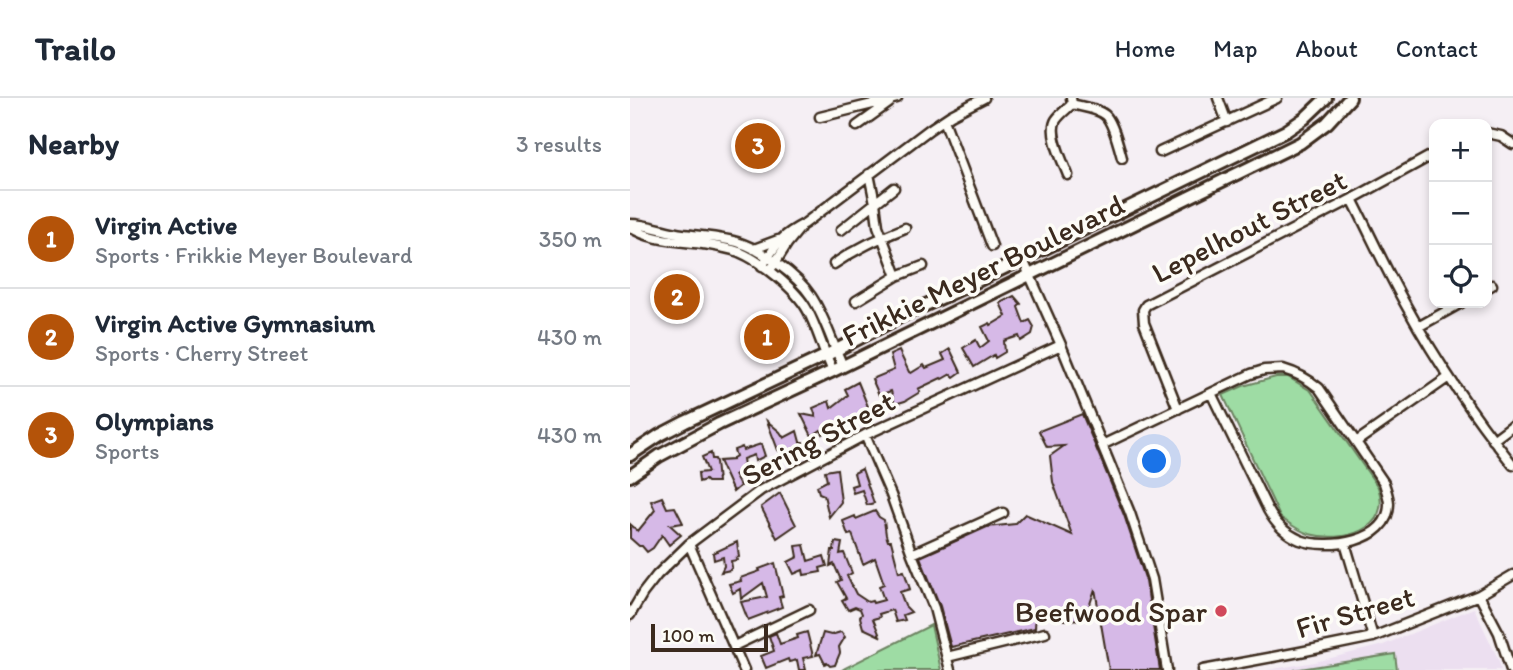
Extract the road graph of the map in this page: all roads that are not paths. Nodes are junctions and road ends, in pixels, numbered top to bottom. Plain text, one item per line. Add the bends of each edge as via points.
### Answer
1 (898, 98) edge
2 (984, 98) edge
3 (1218, 98) edge
4 (1277, 98) edge
5 (1326, 98) edge
6 (1350, 98) edge
7 (1072, 101) edge
8 (820, 117) dead end
9 (944, 120) junction
10 (1227, 122) junction
11 (857, 126) dead end
12 (1492, 134) edge
13 (1513, 144) edge
14 (1160, 152) dead end
15 (1429, 157) edge
16 (1122, 158) dead end
17 (869, 174) junction
18 (1069, 175) dead end
19 (894, 188) dead end
20 (1352, 199) junction
21 (875, 203) junction
22 (804, 223) junction
23 (630, 225) edge
24 (905, 228) dead end
25 (841, 230) dead end
26 (782, 237) junction
27 (882, 237) junction
28 (992, 246) dead end
29 (754, 249) junction
30 (1023, 260) junction
31 (772, 261) junction
32 (834, 264) dead end
33 (923, 266) dead end
34 (766, 269) junction
35 (1028, 275) junction
36 (897, 276) junction
37 (856, 301) dead end
38 (1452, 308) edge
39 (1418, 327) junction
40 (1061, 345) junction
41 (830, 353) junction
42 (838, 368) junction
43 (1449, 377) junction
44 (1211, 393) junction
45 (1178, 409) junction
46 (701, 415) junction
47 (719, 424) junction
48 (1513, 425) edge
49 (864, 435) junction
50 (1493, 440) junction
51 (1356, 442) junction
52 (1102, 445) junction
53 (630, 455) edge
54 (1513, 465) edge
55 (630, 476) edge
56 (1003, 513) dead end
57 (1345, 543) junction
58 (689, 544) junction
59 (912, 554) junction
60 (1513, 575) edge
61 (1479, 595) junction
62 (809, 610) dead end
63 (630, 615) edge
64 (1045, 633) dead end
65 (1373, 637) junction
66 (734, 646) junction
67 (947, 657) junction
68 (1512, 669) edge
69 (744, 670) edge
70 (950, 670) edge
71 (1167, 670) edge
72 (1203, 670) edge

1 - 8 street
1 - 11 street
2 - 9 street
3 - 10 street
4 - 10 street
5 - 30 street, Frikkie Meyer Boulevard via 1286,131
6 - 35 street, Frikkie Meyer Boulevard via 1327,124 1300,143
7 - 16 street via 1105,115
7 - 18 street via 1054,124
9 - 17 street
9 - 28 street
10 - 14 street
12 - 13 street
15 - 20 street, Lepelhout Street
17 - 21 street
17 - 22 street
19 - 21 street
20 - 39 street
20 - 45 street, Lepelhout Street via 1146,305 1144,323
21 - 25 street
21 - 27 street
22 - 26 street
22 - 31 street
23 - 29 street via 723,238
23 - 34 street via 651,236 737,251
24 - 27 street
26 - 29 street
26 - 31 street
27 - 32 street
27 - 36 street
29 - 31 street
30 - 35 street
30 - 41 street, Frikkie Meyer Boulevard
31 - 34 street
31 - 41 street via 810,295
33 - 36 street
34 - 41 street via 802,300
35 - 40 street
35 - 42 street, Frikkie Meyer Boulevard
36 - 37 street
38 - 39 street
39 - 43 street
40 - 49 street, Sering Street
40 - 52 street
41 - 42 street
41 - 46 street, Frikkie Meyer Boulevard
42 - 47 street, Frikkie Meyer Boulevard
43 - 50 street
43 - 51 street
44 - 45 street
44 - 51 street via 1264,370 1293,372 1319,388
44 - 57 street via 1275,523 1297,539 1314,544
45 - 52 street
46 - 47 street
46 - 53 street, Frikkie Meyer Boulevard
47 - 55 street, Frikkie Meyer Boulevard
48 - 50 street
49 - 58 street, Sering Street via 761,489
49 - 59 street
50 - 54 street
51 - 57 street via 1384,483 1390,506 1377,531
52 - 71 street via 1152,579
56 - 59 street
57 - 65 street
58 - 63 street, Sering Street via 657,575
58 - 66 street
59 - 67 street
60 - 61 street, Fir Street
61 - 65 street, Fir Street
61 - 68 street
62 - 66 street
64 - 67 street
65 - 72 street, Fir Street
66 - 69 street
67 - 70 street

